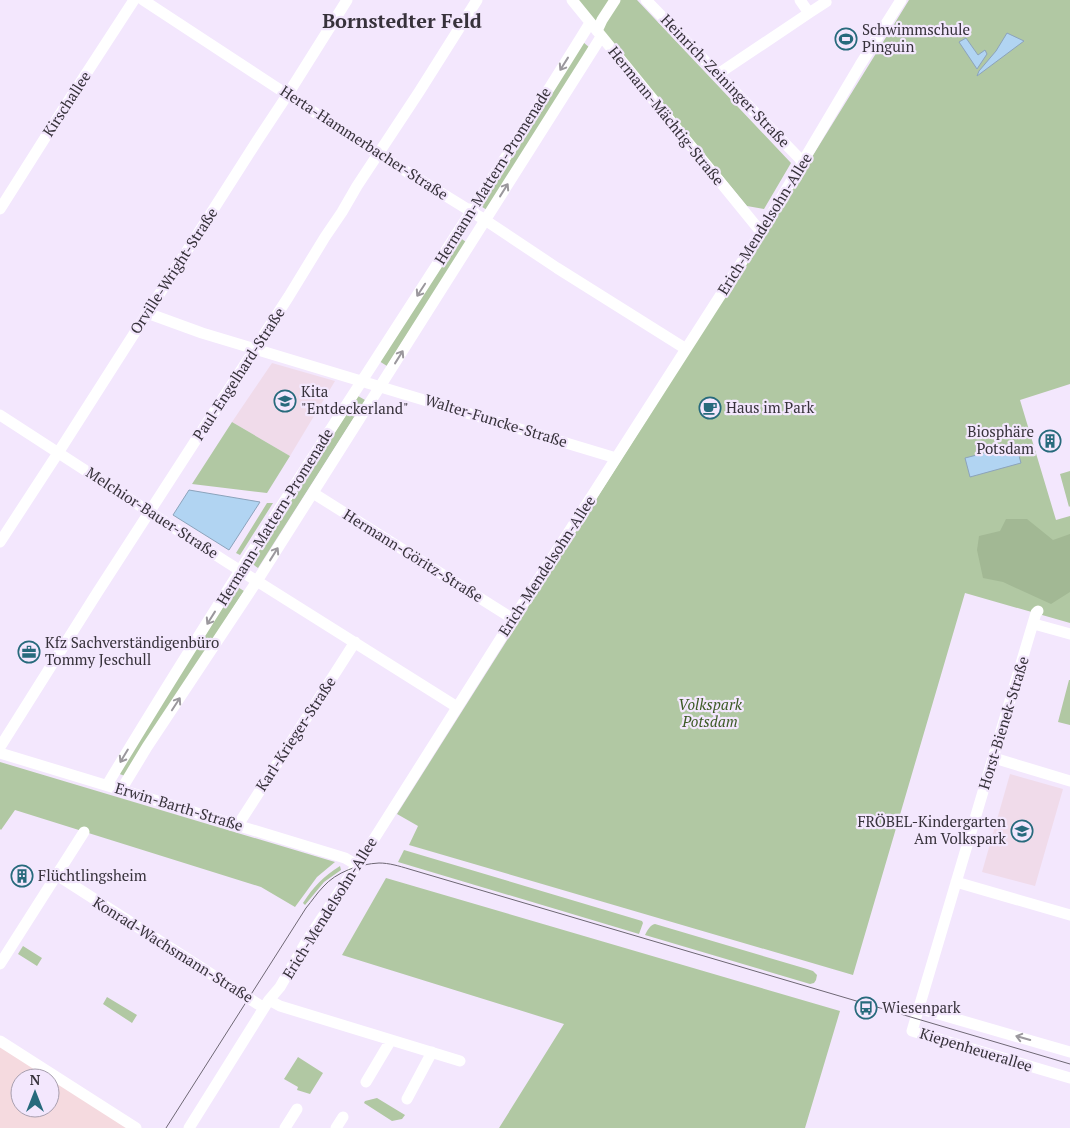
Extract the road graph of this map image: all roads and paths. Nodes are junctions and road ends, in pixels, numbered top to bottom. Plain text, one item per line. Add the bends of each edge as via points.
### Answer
1 (134, 0) edge
2 (143, 0) edge
3 (346, 0) edge
4 (477, 0) edge
5 (572, 0) edge
6 (615, 0) edge
7 (646, 0) edge
8 (800, 0) edge
9 (825, 0) edge
10 (901, 0) edge
11 (809, 13) junction
12 (596, 30) junction
13 (718, 74) junction
14 (288, 94) junction
15 (378, 154) junction
16 (803, 162) junction
17 (0, 210) edge
18 (472, 212) junction
19 (485, 220) junction
20 (761, 232) junction
21 (147, 313) junction
22 (254, 348) junction
23 (686, 350) junction
24 (362, 381) junction
25 (381, 386) junction
26 (0, 415) edge
27 (58, 453) junction
28 (616, 458) junction
29 (313, 493) junction
30 (150, 511) junction
31 (0, 542) edge
32 (241, 570) junction
33 (257, 581) junction
34 (1038, 611) dead end
35 (513, 619) junction
36 (1034, 624) junction
37 (1070, 634) edge
38 (355, 642) junction
39 (457, 707) junction
40 (0, 748) edge
41 (0, 753) edge
42 (994, 758) junction
43 (1070, 781) edge
44 (107, 785) junction
45 (121, 790) junction
46 (238, 825) junction
47 (84, 832) dead end
48 (357, 865) junction
49 (57, 875) junction
50 (956, 882) junction
51 (1070, 915) edge
52 (0, 964) edge
53 (266, 1004) junction
54 (918, 1008) junction
55 (391, 1040) junction
56 (0, 1041) edge
57 (432, 1052) junction
58 (1070, 1052) edge
59 (460, 1061) dead end
60 (1070, 1078) edge
61 (366, 1082) dead end
62 (407, 1099) dead end
63 (297, 1109) dead end
64 (343, 1117) dead end
65 (136, 1128) edge
66 (189, 1128) edge
67 (285, 1128) edge
68 (336, 1128) edge

1 - 17 street, Kirschallee
2 - 14 street, Herta-Hammerbacher-Straße
3 - 14 street, Orville-Wright-Straße
4 - 15 street, Paul-Engelhard-Straße
5 - 12 street, Hermann-Mächtig-Straße
6 - 12 street, Hermann-Mattern-Promenade
7 - 13 street, Heinrich-Zeininger-Straße
8 - 11 street
9 - 11 street
10 - 16 street, Erich-Mendelsohn-Allee
11 - 13 street
12 -> 18 street, Hermann-Mattern-Promenade
19 -> 12 street, Hermann-Mattern-Promenade
12 - 20 street, Hermann-Mächtig-Straße
13 - 16 street, Heinrich-Zeininger-Straße
14 - 15 street, Herta-Hammerbacher-Straße
14 - 21 street, Orville-Wright-Straße
15 - 18 street, Herta-Hammerbacher-Straße
15 - 22 street, Paul-Engelhard-Straße
16 - 20 street, Erich-Mendelsohn-Allee
18 - 19 street, Herta-Hammerbacher-Straße
18 -> 24 street, Hermann-Mattern-Promenade
19 - 23 street, Herta-Hammerbacher-Straße
25 -> 19 street, Hermann-Mattern-Promenade
20 - 23 street, Erich-Mendelsohn-Allee
21 - 22 street, Walter-Funcke-Straße
21 - 27 street, Orville-Wright-Straße
22 - 24 street, Walter-Funcke-Straße
22 - 30 street, Paul-Engelhard-Straße
23 - 28 street, Erich-Mendelsohn-Allee
24 - 25 street, Walter-Funcke-Straße
24 - 32 street, Hermann-Mattern-Promenade
25 - 28 street, Walter-Funcke-Straße
25 - 29 street, Hermann-Mattern-Promenade
26 - 27 street, Melchior-Bauer-Straße
27 - 30 street, Melchior-Bauer-Straße
27 - 31 street, Orville-Wright-Straße
28 - 35 street, Erich-Mendelsohn-Allee
33 -> 29 street, Hermann-Mattern-Promenade
29 - 35 street, Hermann-Göritz-Straße
30 - 32 street, Melchior-Bauer-Straße
30 - 40 street, Paul-Engelhard-Straße
32 - 33 street, Melchior-Bauer-Straße
32 -> 44 street, Hermann-Mattern-Promenade
33 - 38 street, Melchior-Bauer-Straße
45 -> 33 street, Hermann-Mattern-Promenade
34 - 36 street, Horst-Bienek-Straße
35 - 39 street, Erich-Mendelsohn-Allee
36 - 37 street
36 - 42 street, Horst-Bienek-Straße
38 - 39 street, Melchior-Bauer-Straße
38 - 46 street, Karl-Krieger-Straße
39 - 48 street, Erich-Mendelsohn-Allee
41 - 44 street, Erwin-Barth-Straße
42 - 43 street
42 - 50 street, Horst-Bienek-Straße
44 - 45 street, Erwin-Barth-Straße
45 - 46 street, Erwin-Barth-Straße
46 - 48 street, Erwin-Barth-Straße via 345,858
47 - 49 street
48 - 53 street, Erich-Mendelsohn-Allee
49 - 52 street
49 - 53 street, Konrad-Wachsmann-Straße
50 - 51 street
50 - 54 street, Horst-Bienek-Straße
53 - 55 street, Konrad-Wachsmann-Straße
53 - 66 street, Erich-Mendelsohn-Allee
58 -> 54 street, Kiepenheuerallee
54 - 60 street, Kiepenheuerallee via 912,1031
55 - 57 street, Konrad-Wachsmann-Straße
55 - 61 street
56 - 65 street
57 - 59 street, Konrad-Wachsmann-Straße
57 - 62 street
63 - 67 street
64 - 68 street

